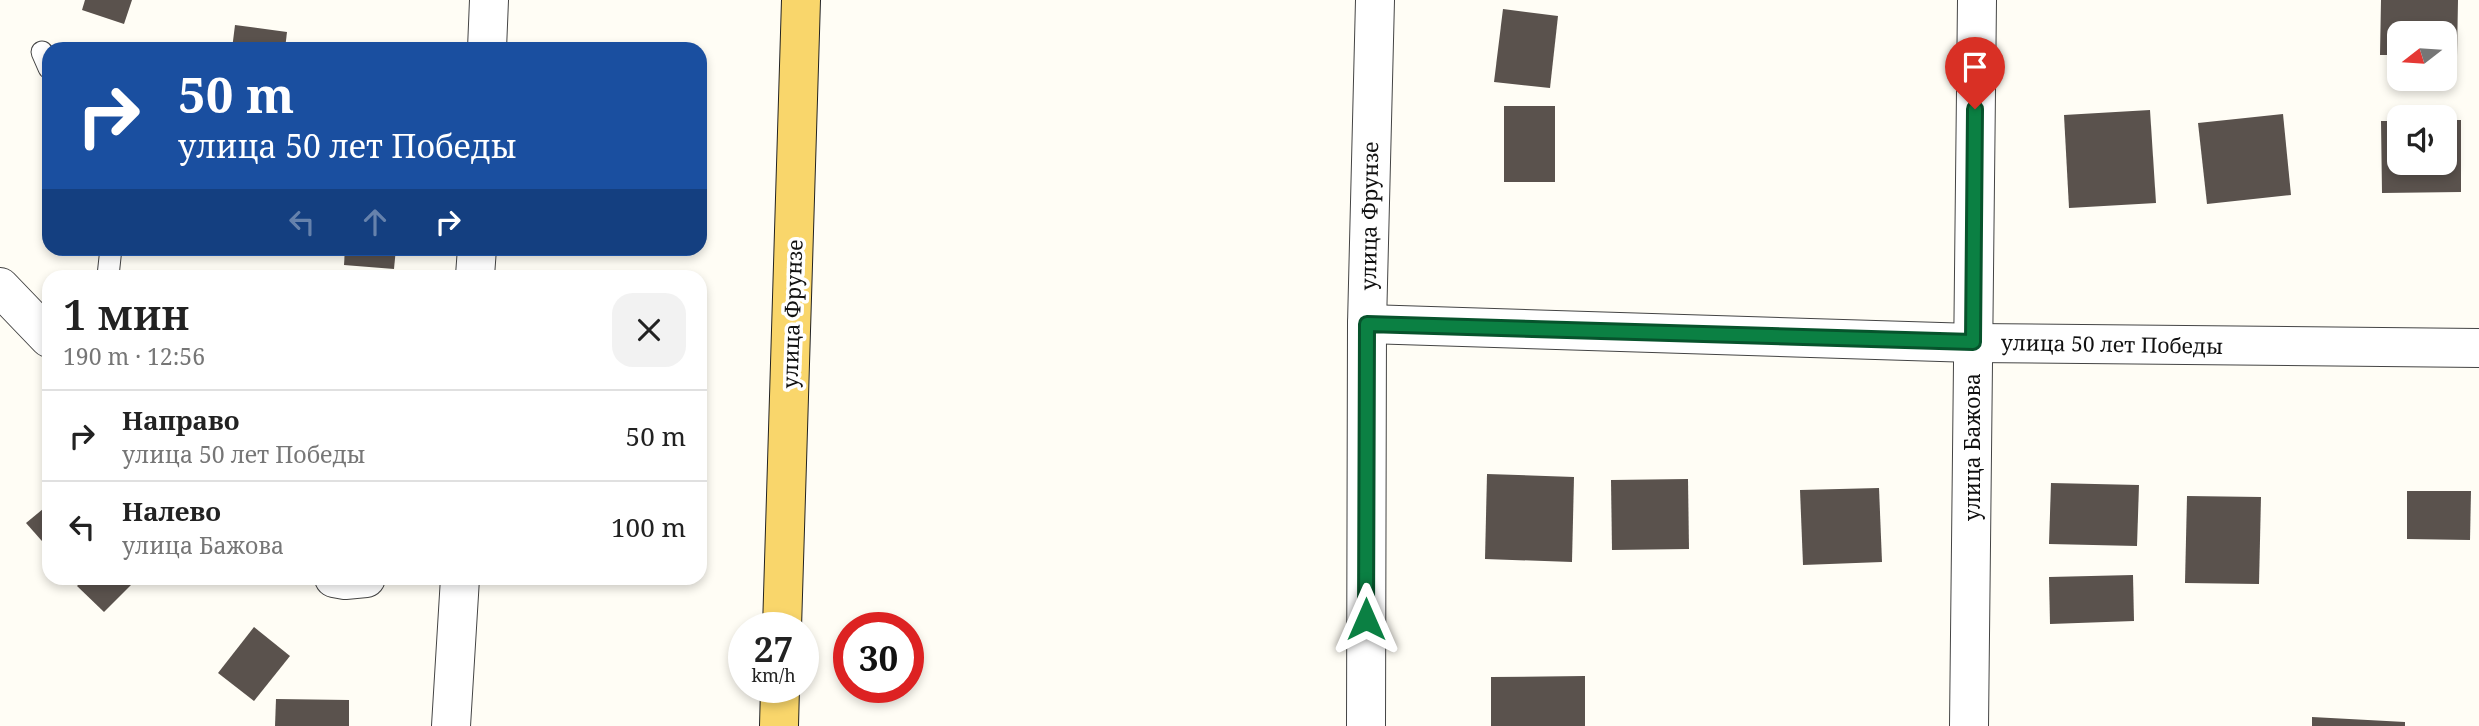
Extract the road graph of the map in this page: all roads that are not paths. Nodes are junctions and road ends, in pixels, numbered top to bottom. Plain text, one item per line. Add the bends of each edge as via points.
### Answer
1 (489, 0) edge
2 (801, 0) edge
3 (1375, 0) edge
4 (1977, 0) edge
5 (487, 42) edge
6 (0, 287) edge
7 (1367, 324) junction
8 (42, 331) edge
9 (1973, 342) junction
10 (2479, 348) edge
11 (460, 585) edge
12 (782, 612) edge
13 (780, 703) edge
14 (451, 726) edge
15 (779, 726) edge
16 (1366, 726) edge
17 (1969, 726) edge

1 - 5 street
2 - 12 main road, улица Фрунзе
3 - 7 street, улица Фрунзе
4 - 9 street, улица Бажова
6 - 8 street
7 - 9 street, улица 50 лет Победы
7 - 16 street, улица Фрунзе
9 - 10 street, улица 50 лет Победы
9 - 17 street, улица Бажова
11 - 14 street
13 - 15 main road

